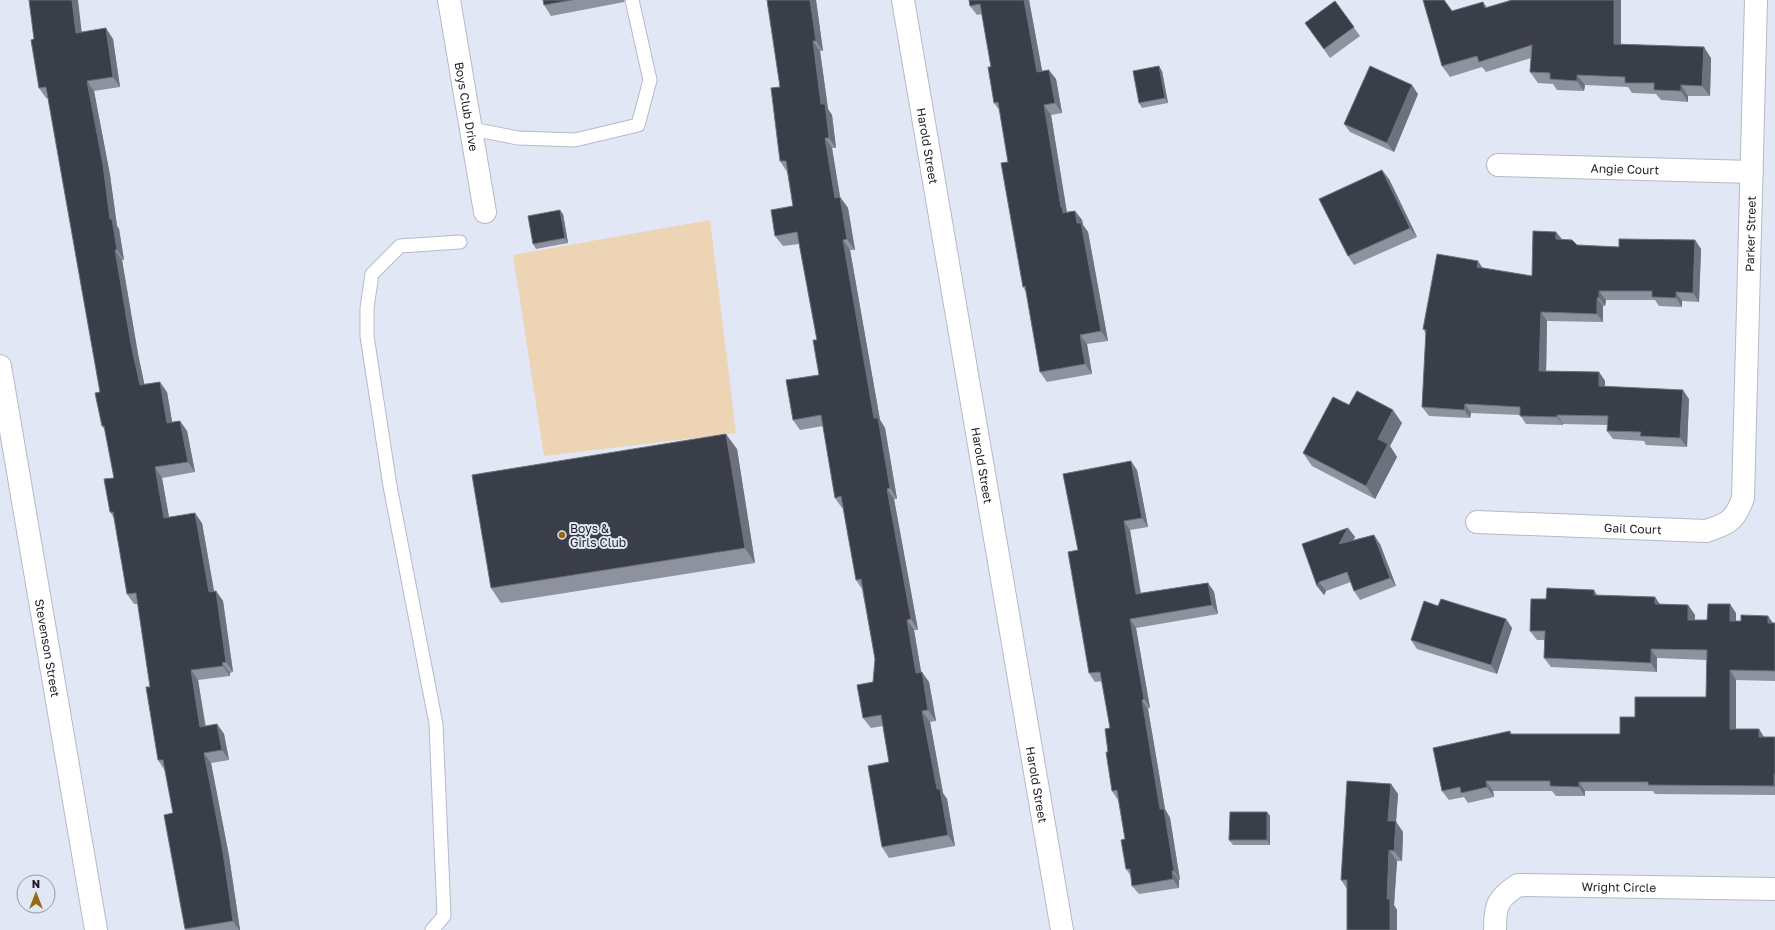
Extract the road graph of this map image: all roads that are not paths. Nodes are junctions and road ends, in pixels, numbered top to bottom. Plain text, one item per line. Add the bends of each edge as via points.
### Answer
1 (450, 0) edge
2 (632, 0) edge
3 (903, 0) edge
4 (1756, 0) edge
5 (472, 129) junction
6 (1498, 166) dead end
7 (1752, 172) junction
8 (486, 212) dead end
9 (460, 242) dead end
10 (0, 366) edge
11 (1743, 468) joint
12 (1477, 522) dead end
13 (1775, 889) edge
14 (96, 930) edge
15 (432, 930) edge
16 (1062, 930) edge
17 (1495, 930) edge

1 - 5 street, Boys Club Drive
2 - 5 lane via 650,80 638,125 575,140 518,138
3 - 16 street, Harold Street
4 - 7 street, Parker Street
5 - 8 street, Boys Club Drive
6 - 7 street, Angie Court
7 - 11 street, Parker Street
9 - 15 lane via 400,246 372,274 367,308 367,336 390,486 436,724 444,916
10 - 14 street, Stevenson Street
11 - 12 street, Gail Court via 1743,498 1738,511 1725,525 1706,531
13 - 17 street, Wright Circle via 1518,885 1499,902

